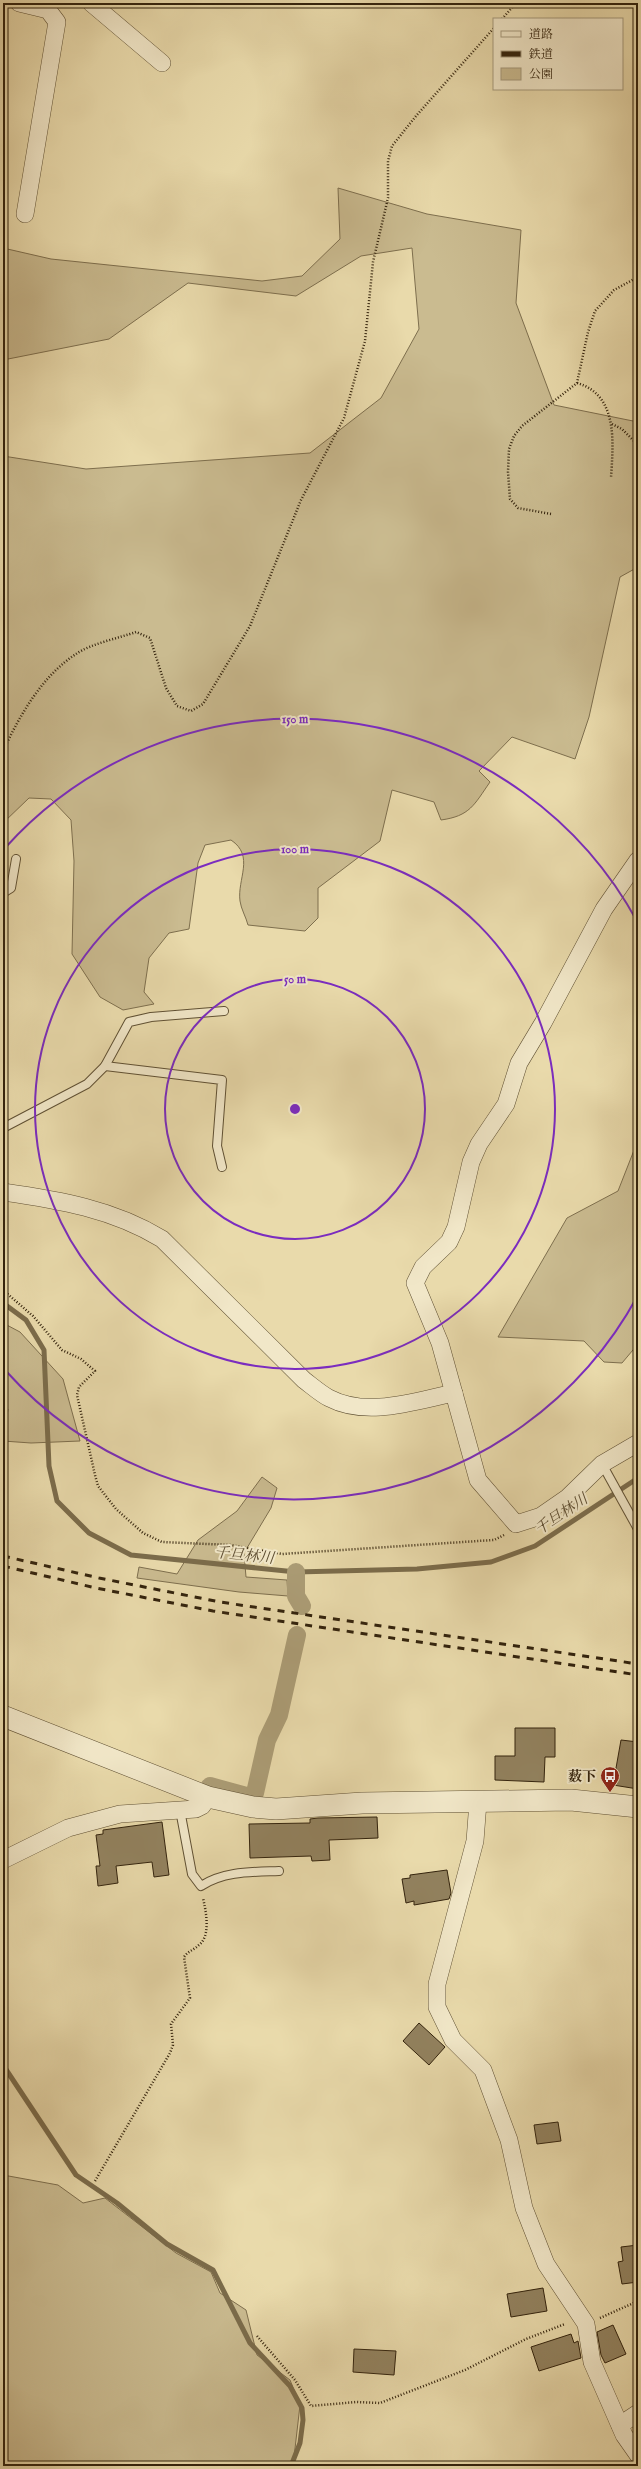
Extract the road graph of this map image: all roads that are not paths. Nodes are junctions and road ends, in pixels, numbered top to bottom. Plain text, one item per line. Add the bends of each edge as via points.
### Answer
1 (19, 3) edge
2 (91, 3) edge
3 (162, 63) dead end
4 (25, 214) dead end
5 (16, 859) dead end
6 (638, 860) edge
7 (3, 897) edge
8 (224, 1011) dead end
9 (105, 1066) junction
10 (3, 1128) edge
11 (222, 1167) dead end
12 (3, 1192) edge
13 (454, 1393) junction
14 (638, 1443) edge
15 (602, 1464) junction
16 (638, 1529) edge
17 (3, 1716) edge
18 (208, 1797) junction
19 (478, 1802) junction
20 (638, 1807) edge
21 (180, 1810) junction
22 (3, 1860) edge
23 (279, 1871) dead end
24 (638, 2413) edge
25 (620, 2425) junction
26 (638, 2455) edge

1 - 4 street via 48,10 57,22
2 - 3 street
5 - 7 lane via 11,888 3,893
6 - 13 street via 604,909 519,1063 506,1104 479,1144 471,1162 456,1228 449,1242 423,1267 415,1283 440,1343
8 - 9 lane via 151,1017 129,1022
9 - 10 lane via 87,1084
9 - 11 lane via 222,1080 217,1146
12 - 13 street via 60,1200 114,1214 139,1224 162,1239 304,1380 329,1398 352,1406 379,1407
13 - 15 street via 478,1480 516,1524 541,1516 568,1498
14 - 15 street
15 - 16 lane
17 - 18 street
18 - 19 street via 276,1809 362,1803
18 - 21 street via 202,1806 196,1809
19 - 20 street via 571,1800
19 - 25 street via 475,1841 437,1984 438,2007 453,2040 483,2070 509,2140 529,2222 546,2264 583,2320 592,2362
21 - 22 street via 120,1814 68,1828
21 - 23 lane via 192,1874 201,1886 210,1880 227,1875
24 - 25 street
25 - 26 street

